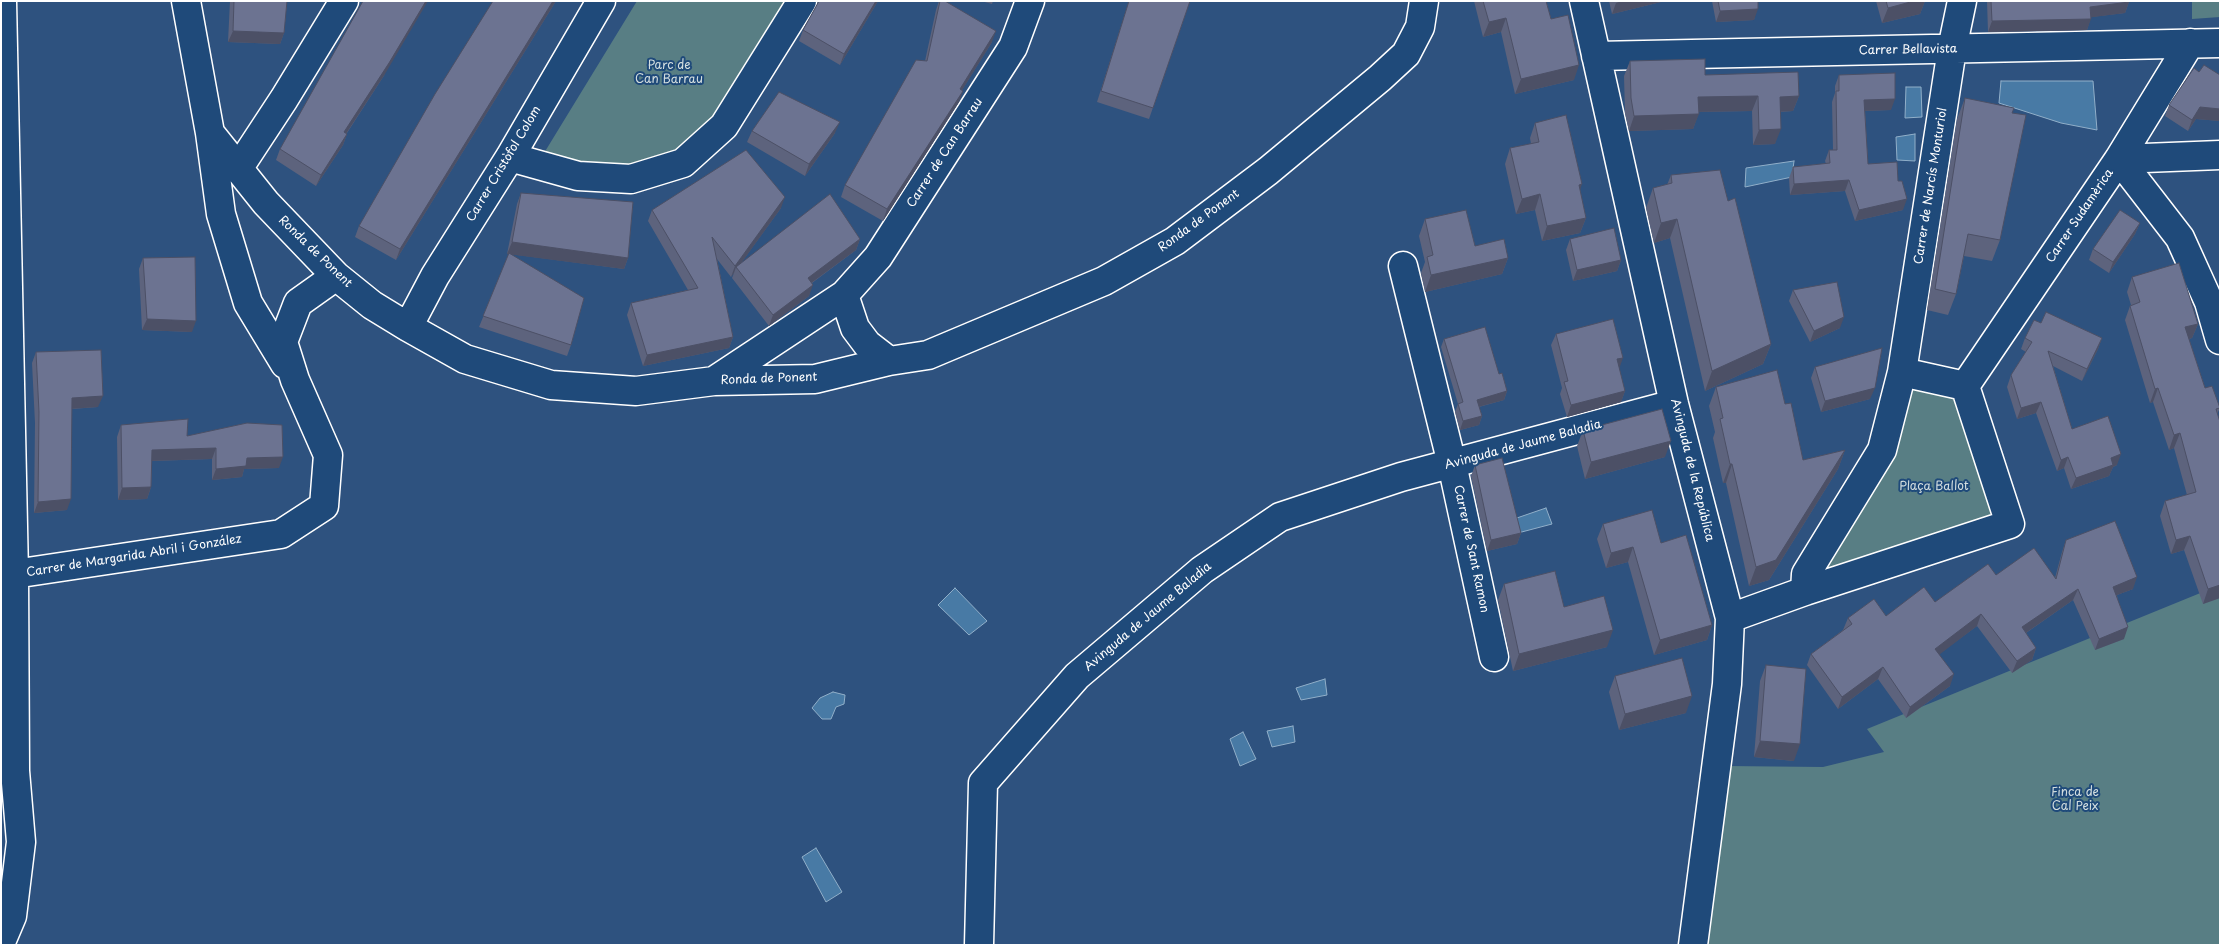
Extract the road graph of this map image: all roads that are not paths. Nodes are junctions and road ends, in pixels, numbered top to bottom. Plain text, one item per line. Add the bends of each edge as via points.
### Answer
1 (2, 1) edge
2 (186, 1) edge
3 (321, 1) edge
4 (344, 1) edge
5 (600, 1) edge
6 (802, 1) edge
7 (1030, 1) edge
8 (1424, 1) edge
9 (1584, 1) edge
10 (1962, 1) edge
11 (328, 28) junction
12 (2190, 43) junction
13 (2220, 43) edge
14 (1952, 49) junction
15 (1596, 56) junction
16 (210, 133) junction
17 (2220, 155) edge
18 (510, 157) junction
19 (2119, 160) junction
20 (238, 168) junction
21 (1403, 266) dead end
22 (336, 276) junction
23 (844, 295) junction
24 (408, 327) junction
25 (2220, 340) edge
26 (889, 361) junction
27 (1902, 372) junction
28 (295, 380) junction
29 (714, 382) junction
30 (1965, 386) junction
31 (1674, 404) junction
32 (1452, 464) junction
33 (14, 574) junction
34 (1805, 591) junction
35 (1730, 618) junction
36 (1494, 657) dead end
37 (8, 773) edge
38 (1, 942) edge
39 (979, 945) edge
40 (1693, 945) edge

1 - 33 street
2 - 16 street, Ronda de Ponent
3 - 11 street
4 - 11 street
5 - 18 street, Carrer Cristòfol Colom
6 - 18 street via 724,126 683,163 631,179 578,176
7 - 23 street, Carrer de Can Barrau via 1013,46 976,105 878,257
8 - 26 street, Ronda de Ponent via 1420,27 1406,54 1268,171 1175,242 1104,281 1056,302 928,354
9 - 15 street, Avinguda de la República
10 - 14 street, Carrer de Narcís Monturiol
11 - 20 street
12 - 13 street, Carrer Bellavista
12 - 14 street, Carrer Bellavista
12 - 19 street, Carrer Sudamèrica
14 - 15 street, Carrer Bellavista
14 - 27 street, Carrer de Narcís Monturiol
15 - 31 street, Avinguda de la República
16 - 20 street, Ronda de Ponent
16 - 28 street, Carrer de Margarida Abril i González via 221,214 248,303
17 - 19 street
18 - 24 street, Carrer Cristòfol Colom via 435,276
19 - 25 street via 2180,238 2208,302
19 - 30 street, Carrer Sudamèrica
20 - 22 street, Ronda de Ponent via 266,203
21 - 32 street, Carrer de Sant Ramon
22 - 24 street, Ronda de Ponent via 372,305
22 - 28 street, Carrer de Margarida Abril i González via 298,303 282,342
23 - 26 street via 855,328 867,344
23 - 29 street, Carrer de Can Barrau
24 - 29 street, Ronda de Ponent via 466,359 551,385 636,391
26 - 29 street, Ronda de Ponent via 815,379
27 - 30 street
27 - 34 street via 1882,450 1806,574
28 - 33 street, Carrer de Margarida Abril i González via 328,455 324,506 280,534
30 - 34 street via 2010,524
31 - 32 street, Avinguda de Jaume Baladia
31 - 35 street, Avinguda de la República
32 - 36 street, Carrer de Sant Ramon
32 - 39 street, Avinguda de Jaume Baladia via 1401,477 1280,517 1202,570 1077,676 983,783
33 - 37 street, Carrer de Margarida Abril i González
34 - 35 street
35 - 40 street, Avinguda de la República via 1727,684
37 - 38 street, Carrer de Margarida Abril i González via 22,842 12,916

